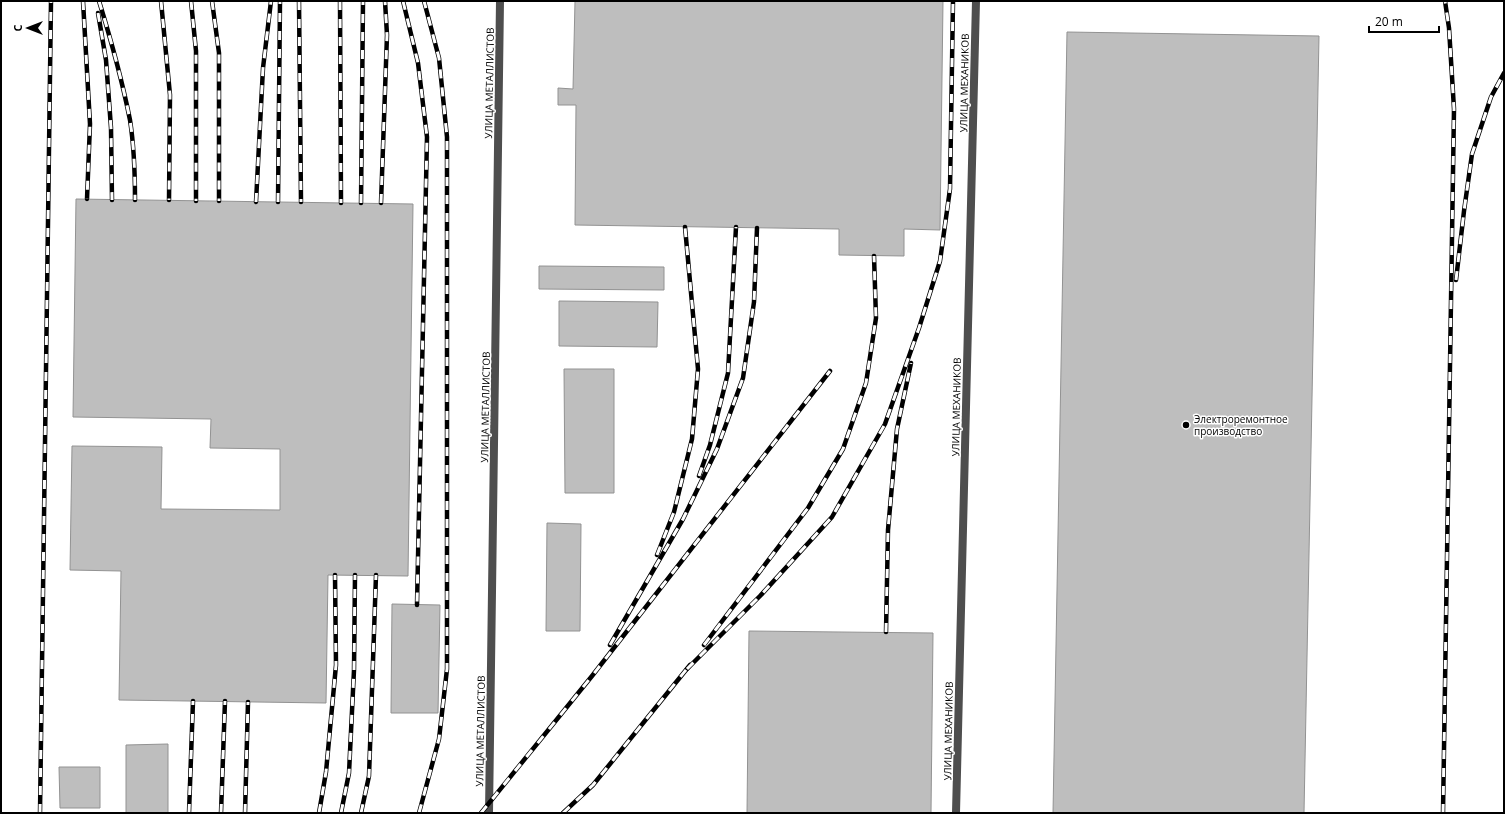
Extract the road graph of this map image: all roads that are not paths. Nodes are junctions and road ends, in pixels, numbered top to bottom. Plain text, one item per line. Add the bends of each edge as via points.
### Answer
1 (500, 1) edge
2 (976, 1) edge
3 (489, 813) edge
4 (956, 813) edge

1 - 3 street, УЛИЦА МЕТАЛЛИСТОВ
2 - 4 street, УЛИЦА МЕХАНИКОВ

